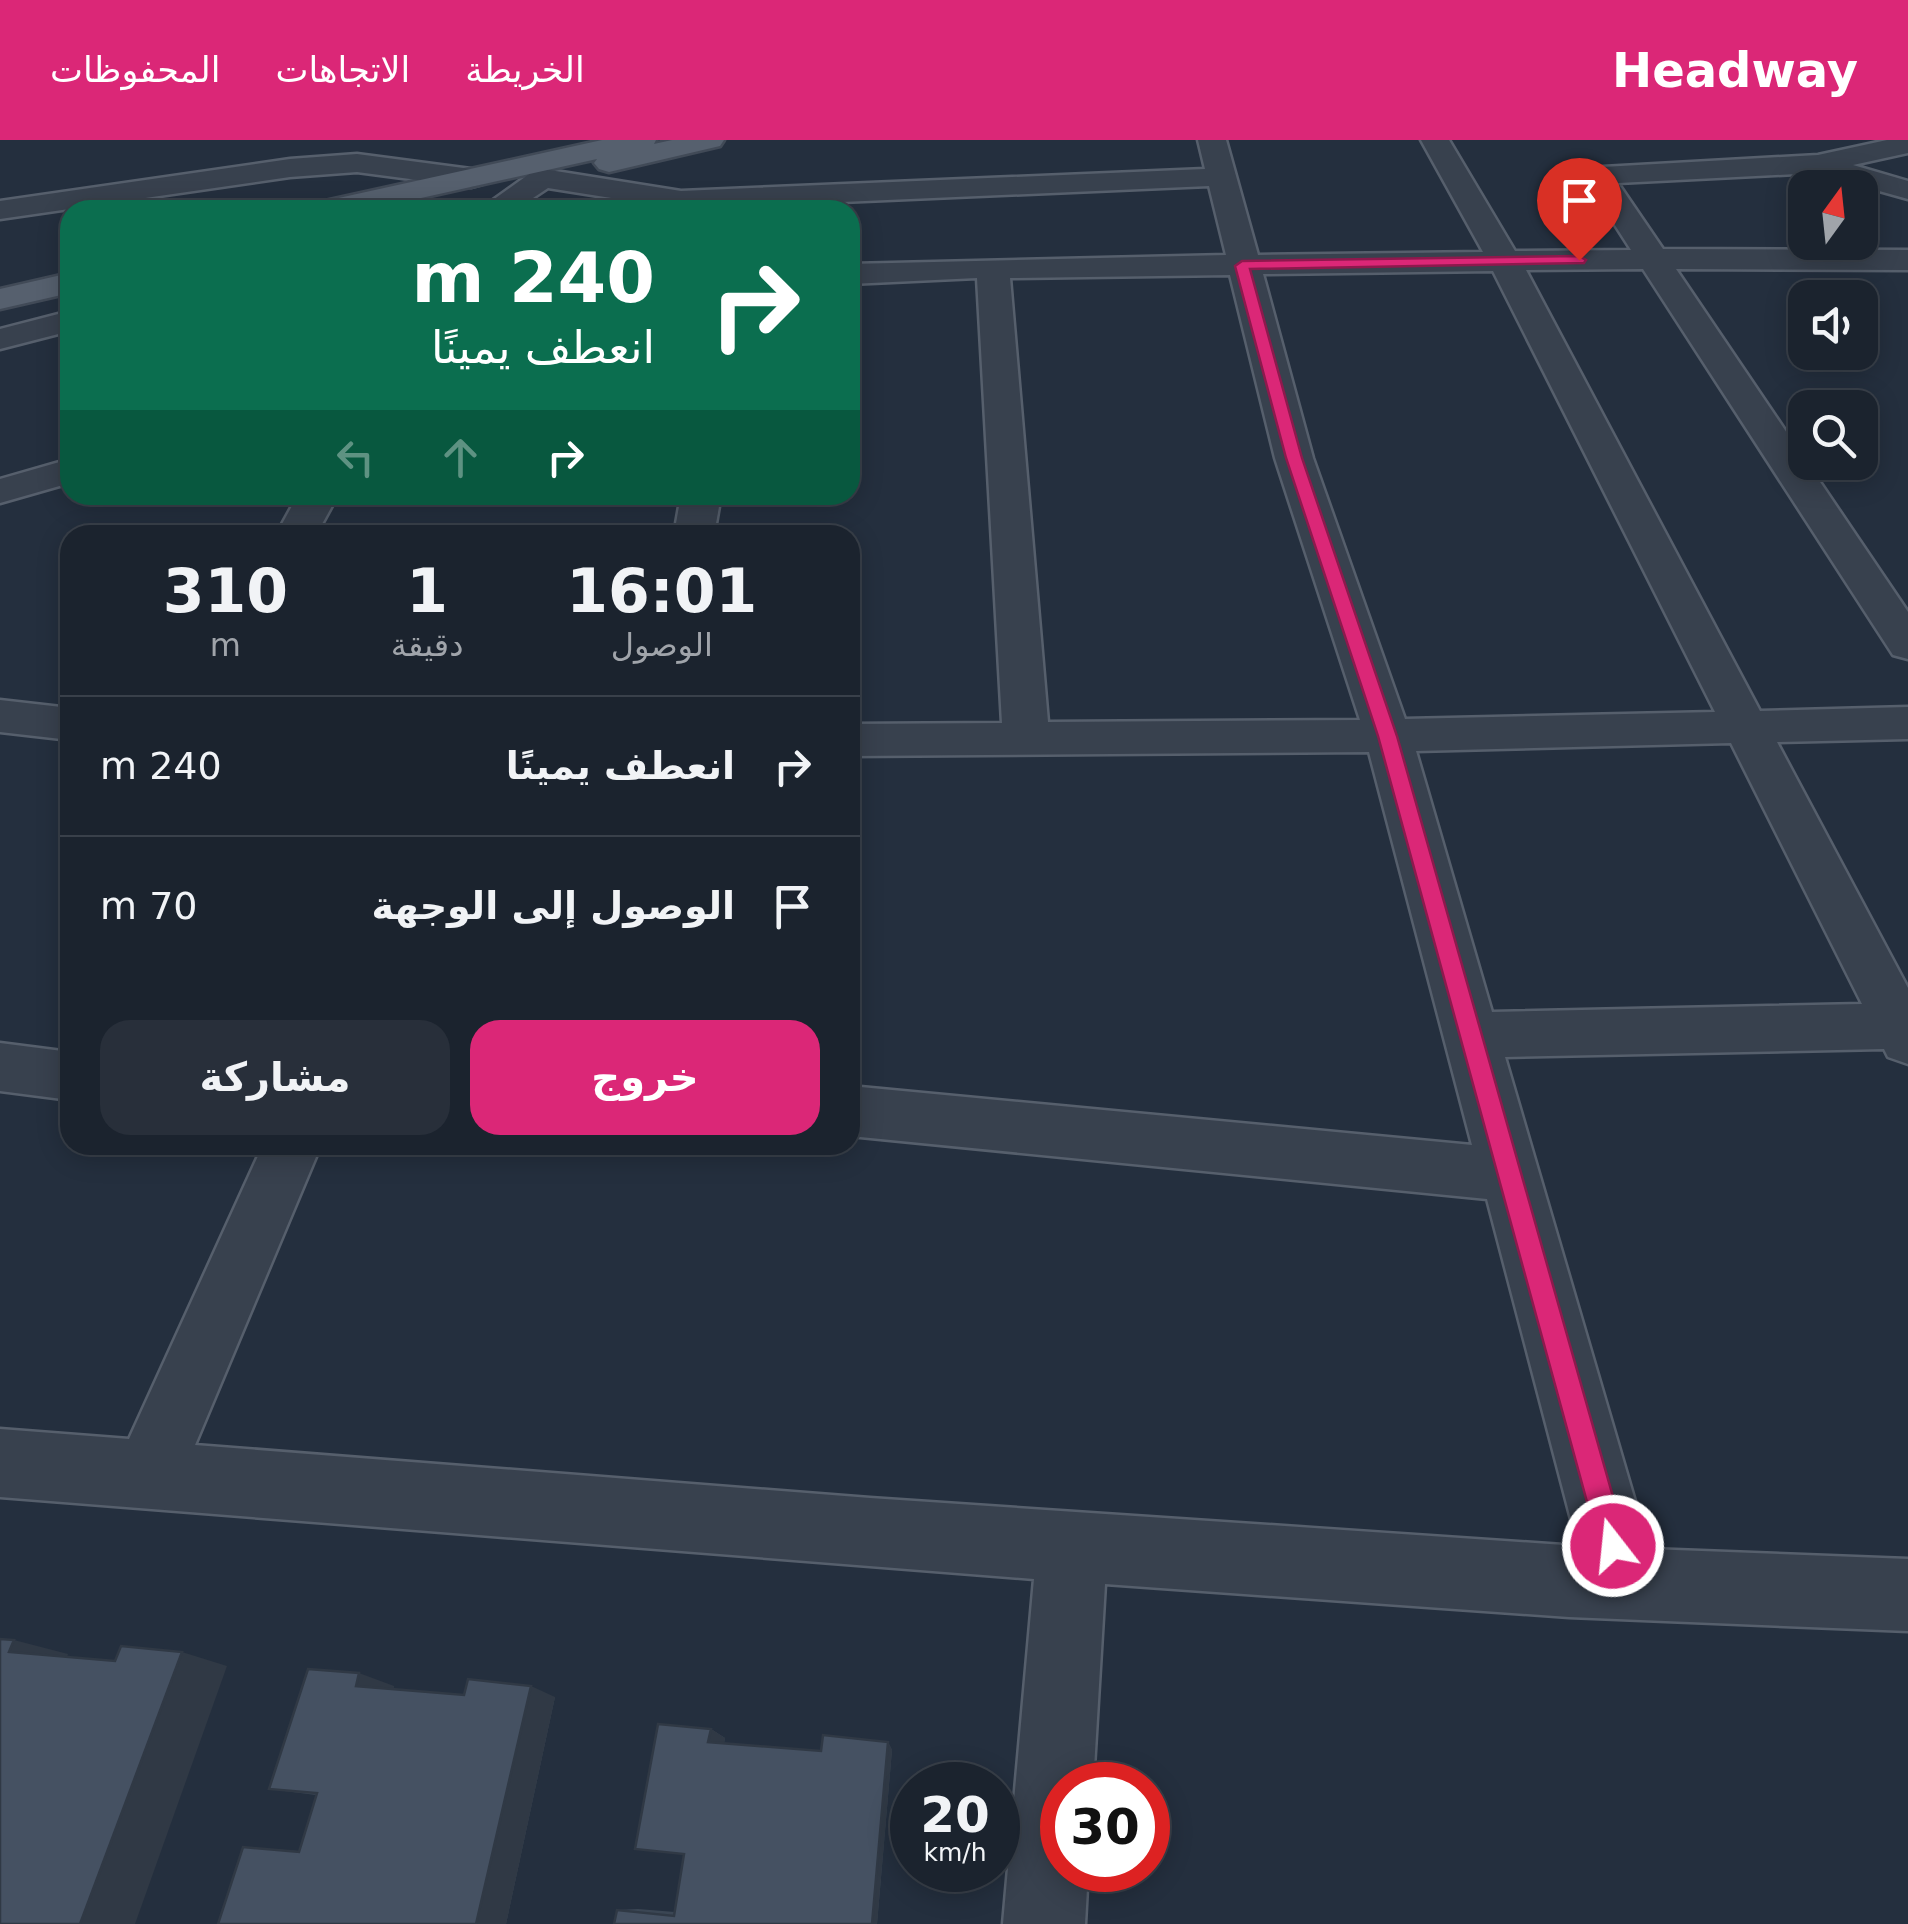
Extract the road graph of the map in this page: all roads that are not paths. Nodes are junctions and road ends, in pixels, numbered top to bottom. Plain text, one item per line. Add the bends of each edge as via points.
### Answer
1 (642, 140) edge
2 (710, 140) edge
3 (1435, 140) edge
4 (1908, 144) edge
5 (1217, 159) edge
6 (1841, 170) edge
7 (1788, 175) edge
8 (471, 178) junction
9 (543, 178) junction
10 (1878, 185) edge
11 (1908, 190) edge
12 (69, 200) edge
13 (371, 200) edge
14 (445, 200) edge
15 (509, 200) edge
16 (681, 200) edge
17 (774, 200) edge
18 (60, 201) edge
19 (0, 210) edge
20 (1878, 232) edge
21 (1653, 259) junction
22 (1906, 261) edge
23 (1504, 262) junction
24 (1242, 266) junction
25 (60, 268) edge
26 (993, 268) junction
27 (860, 274) edge
28 (0, 281) edge
29 (60, 285) edge
30 (0, 299) edge
31 (60, 323) edge
32 (0, 338) edge
33 (60, 474) edge
34 (0, 491) edge
35 (1908, 645) edge
36 (0, 716) edge
37 (60, 723) edge
38 (1908, 723) edge
39 (1743, 726) junction
40 (1388, 736) junction
41 (1026, 737) junction
42 (860, 740) edge
43 (1905, 1031) edge
44 (1471, 1035) junction
45 (0, 1067) edge
46 (60, 1075) edge
47 (860, 1112) edge
48 (288, 1155) edge
49 (1509, 1175) junction
50 (0, 1463) edge
51 (148, 1475) junction
52 (1072, 1546) junction
53 (1623, 1583) junction
54 (1908, 1595) edge
55 (1044, 1924) edge

1 - 8 main road
2 - 9 main road
3 - 23 street
4 - 6 street
5 - 17 street
5 - 24 street
7 - 21 street via 1604,177
8 - 12 street via 357,163
8 - 13 main road
9 - 14 main road
9 - 15 street
9 - 16 street
10 - 11 street
18 - 19 street
20 - 22 street
21 - 22 street
21 - 23 street
21 - 35 street
23 - 24 street
23 - 39 street
24 - 26 street
24 - 40 street via 1294,458
25 - 28 main road
26 - 27 street
26 - 41 street
29 - 30 main road
31 - 32 street
33 - 34 street
36 - 37 street
38 - 39 street
39 - 40 street
39 - 43 street
40 - 41 street
40 - 44 street
41 - 42 street
43 - 44 street
44 - 49 street
45 - 46 street
47 - 49 street
48 - 51 street
49 - 53 street
50 - 51 street
51 - 52 street
52 - 53 street
52 - 55 street
53 - 54 street

